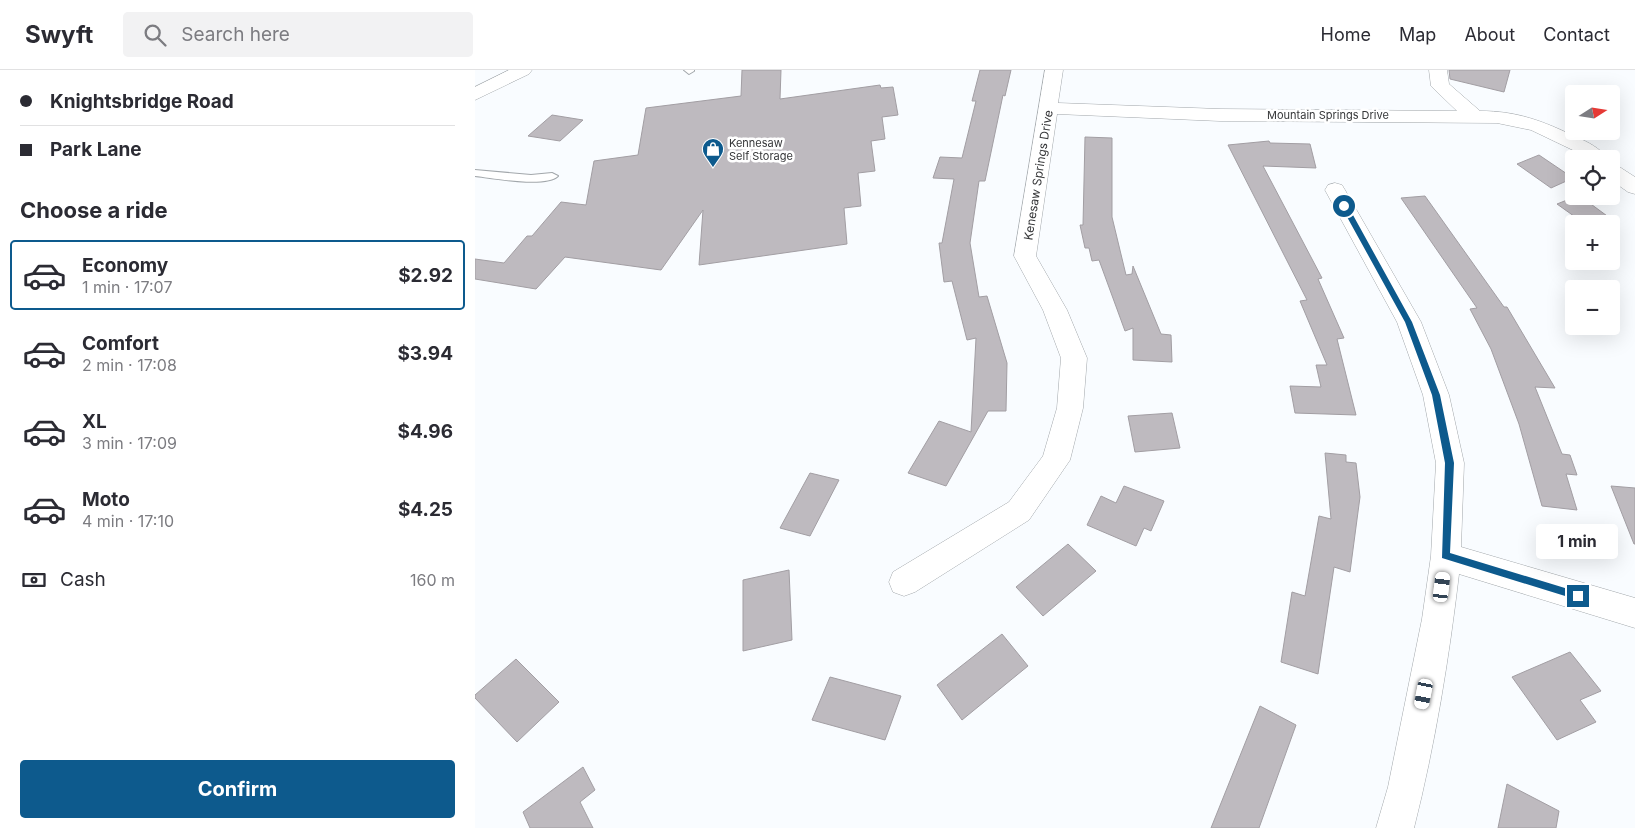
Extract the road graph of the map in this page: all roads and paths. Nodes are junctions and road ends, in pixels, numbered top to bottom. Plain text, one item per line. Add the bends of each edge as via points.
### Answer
1 (523, 70) edge
2 (1054, 70) edge
3 (1438, 70) edge
4 (475, 94) edge
5 (1048, 108) junction
6 (1475, 117) junction
7 (1587, 150) edge
8 (475, 173) edge
9 (552, 176) dead end
10 (1620, 176) edge
11 (1635, 186) edge
12 (1335, 190) dead end
13 (1446, 556) junction
14 (904, 582) dead end
15 (1635, 613) edge
16 (1395, 828) edge

1 - 4 street
2 - 5 street, Kenesaw Springs Drive
3 - 6 street via 1440,86
5 - 6 street, Mountain Springs Drive via 1219,115
5 - 14 street, Kenesaw Springs Drive via 1025,256 1055,310 1074,358 1069,408 1056,460 1019,511
6 - 7 street, Mountain Springs Drive via 1497,117 1537,125
8 - 9 lane via 531,178
10 - 11 street
12 - 13 street via 1409,322 1436,395 1449,463
13 - 15 street
13 - 16 street via 1438,619 1406,788

